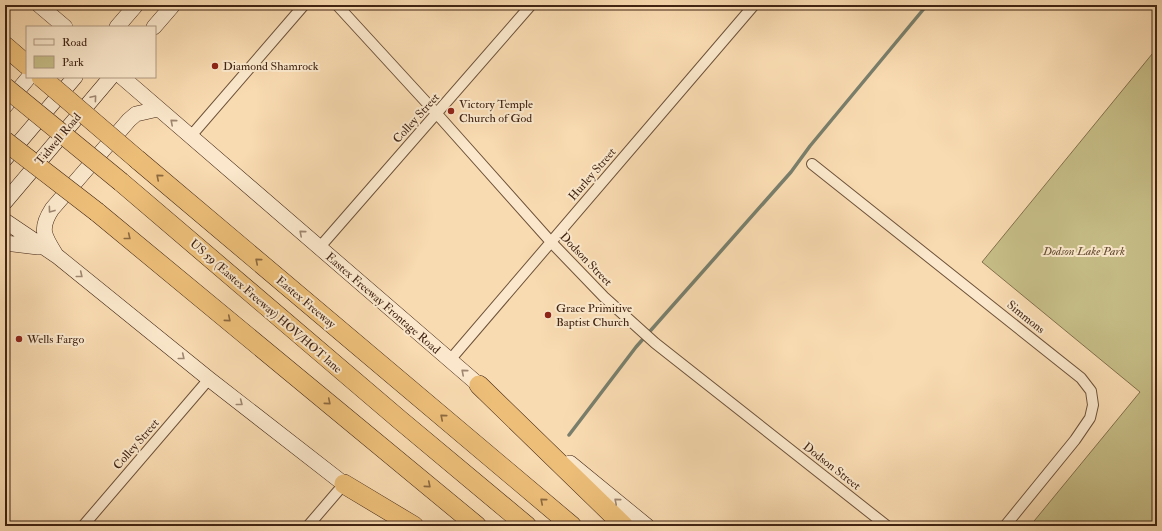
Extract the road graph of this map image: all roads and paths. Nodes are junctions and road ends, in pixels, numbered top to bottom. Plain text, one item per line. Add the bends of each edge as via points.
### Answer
1 (40, 5) edge
2 (136, 5) edge
3 (173, 5) edge
4 (304, 5) edge
5 (337, 5) edge
6 (531, 5) edge
7 (754, 5) edge
8 (61, 26) edge
9 (118, 26) edge
10 (155, 26) edge
11 (5, 46) edge
12 (26, 64) edge
13 (28, 78) edge
14 (42, 78) edge
15 (74, 78) edge
16 (110, 78) edge
17 (123, 78) edge
18 (5, 87) edge
19 (5, 104) edge
20 (158, 109) junction
21 (437, 114) junction
22 (190, 137) junction
23 (5, 141) edge
24 (5, 159) edge
25 (812, 164) dead end
26 (118, 186) junction
27 (5, 202) edge
28 (5, 221) edge
29 (551, 242) junction
30 (5, 243) edge
31 (42, 248) junction
32 (319, 248) junction
33 (56, 256) junction
34 (450, 360) junction
35 (209, 379) junction
36 (479, 385) junction
37 (344, 484) junction
38 (83, 526) edge
39 (308, 526) edge
40 (398, 526) edge
41 (414, 526) edge
42 (477, 526) edge
43 (526, 526) edge
44 (572, 526) edge
45 (624, 526) edge
46 (647, 526) edge
47 (887, 526) edge
48 (1004, 526) edge

1 - 8 main road
2 - 9 main road
3 - 10 main road
4 - 22 street
5 - 21 street, Dodson Street
6 - 21 street, Colley Street
7 - 29 street, Hurley Street
11 - 12 highway
13 - 19 main road
44 -> 14 highway, Eastex Freeway, bridge
15 - 24 main road
27 -> 16 main road, Tidwell Road
17 - 20 main road, Eastex Freeway Frontage Road
18 - 26 highway, bridge
19 - 26 highway
22 -> 20 main road, Eastex Freeway Frontage Road
20 -> 33 main road via 136,114 129,120 52,209 43,225 44,234
21 - 29 street, Dodson Street
21 - 32 street, Colley Street
32 -> 22 main road, Eastex Freeway Frontage Road
23 -> 42 highway, bridge via 97,212
25 - 48 street, Simmons via 1081,378 1091,391 1093,405 1090,418
26 - 43 highway, US 59 (Eastex Freeway) HOV/HOT lane via 298,333
28 - 31 main road
29 - 34 street, Hurley Street
29 - 47 street, Dodson Street via 604,297 655,343
30 - 31 main road
31 - 33 main road
32 - 34 main road, Eastex Freeway Frontage Road
33 -> 35 main road
36 -> 34 main road, Eastex Freeway Frontage Road
35 -> 37 main road
35 - 38 street, Colley Street
36 - 45 highway
46 -> 36 main road, Eastex Freeway Frontage Road
37 - 39 street
37 - 40 main road
37 - 41 highway

